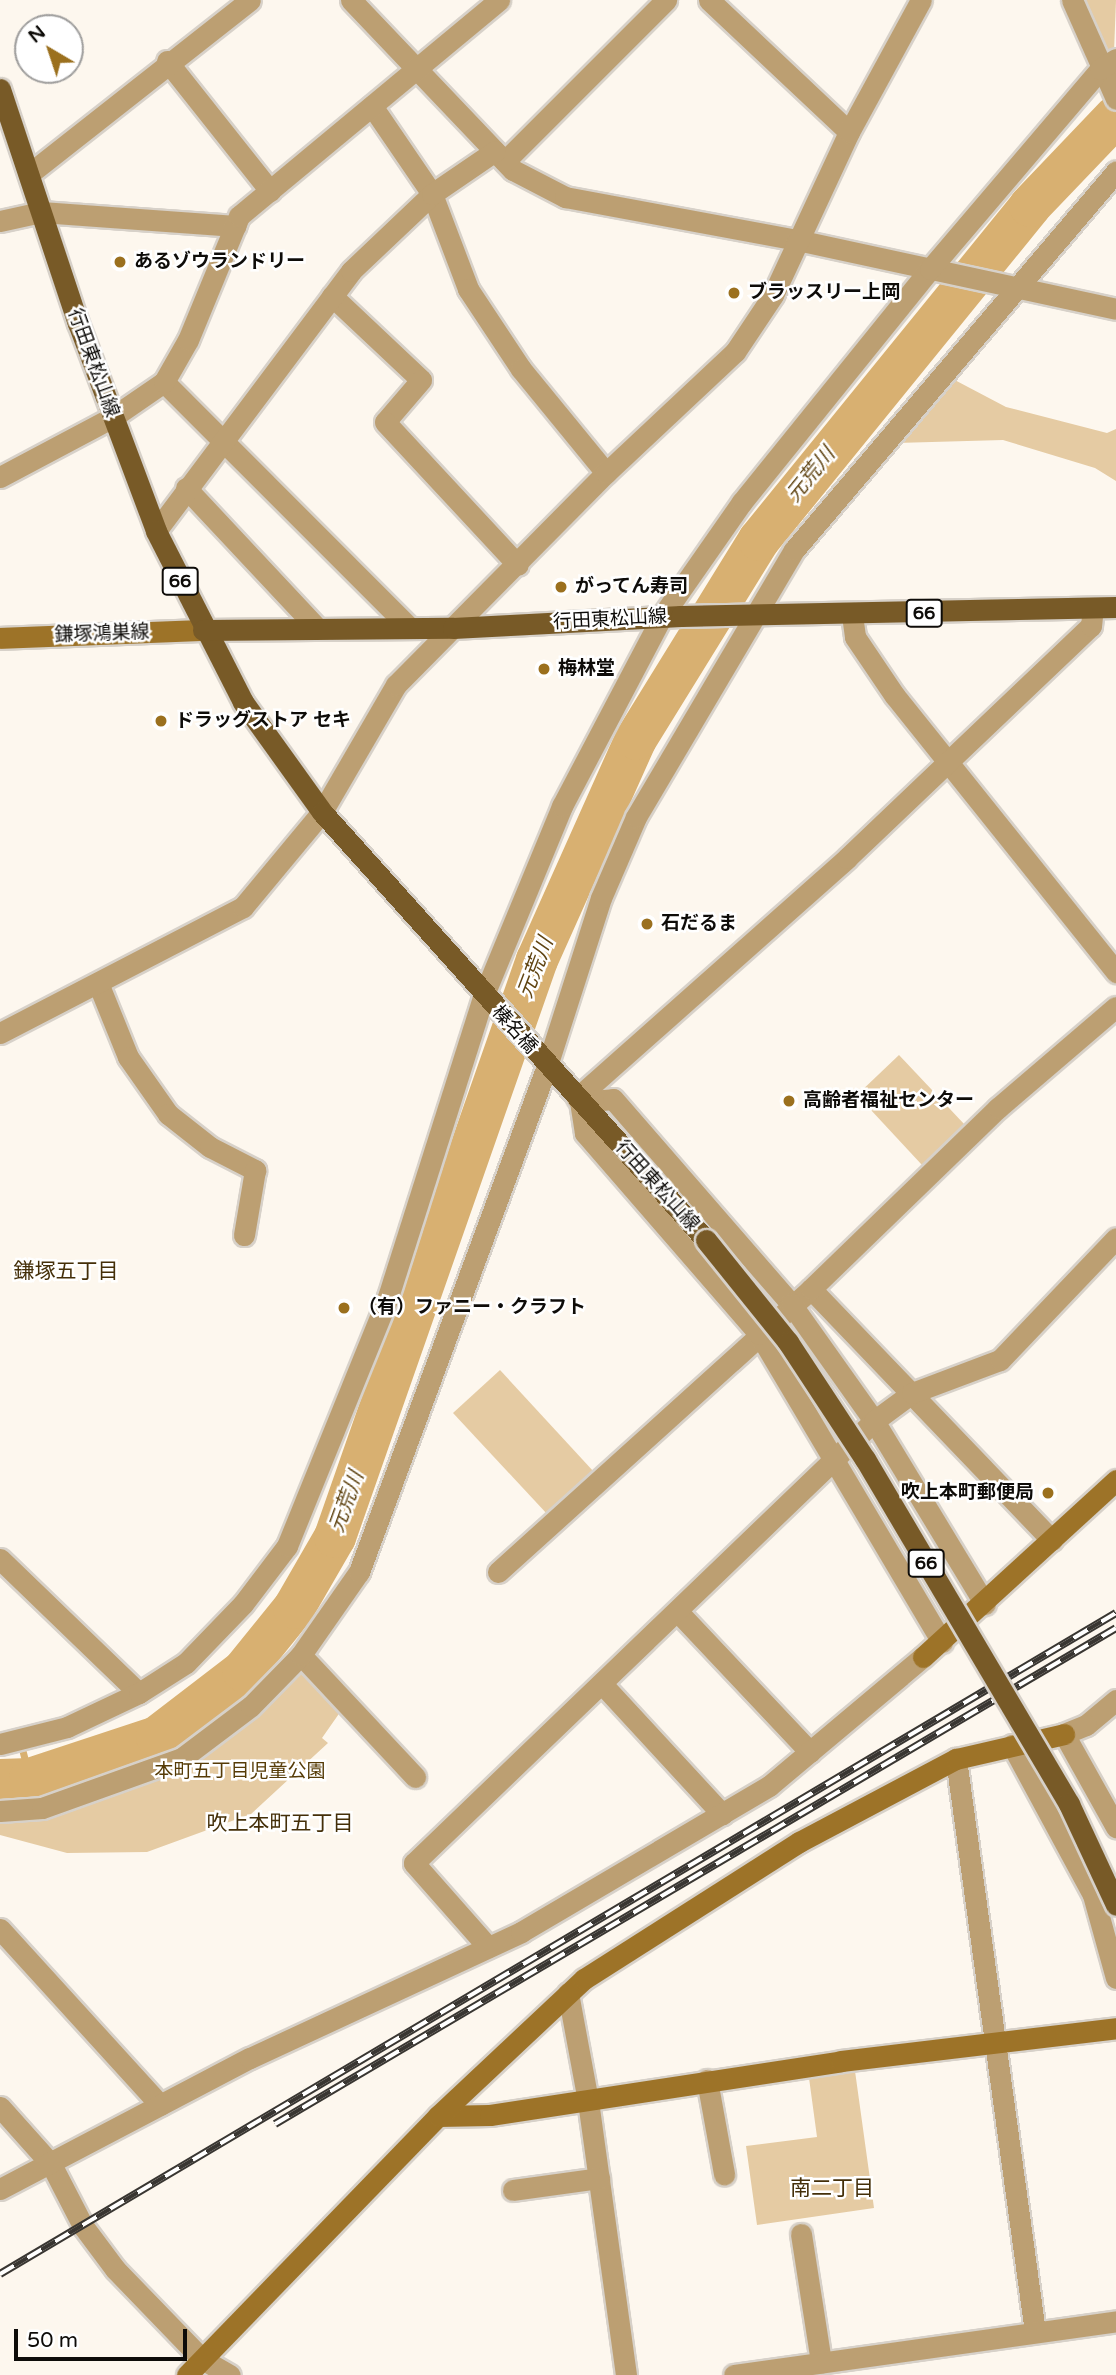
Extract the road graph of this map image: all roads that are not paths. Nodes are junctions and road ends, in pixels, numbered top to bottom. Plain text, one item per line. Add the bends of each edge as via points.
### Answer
1 (250, 0) edge
2 (351, 0) edge
3 (499, 0) edge
4 (666, 0) edge
5 (709, 0) edge
6 (921, 0) edge
7 (1072, 0) edge
8 (167, 61) junction
9 (1108, 64) edge
10 (419, 68) junction
11 (0, 89) edge
12 (1113, 94) edge
13 (372, 106) junction
14 (849, 132) junction
15 (500, 156) junction
16 (1116, 171) edge
17 (29, 174) junction
18 (270, 191) junction
19 (432, 194) junction
20 (41, 212) junction
21 (0, 220) edge
22 (235, 226) junction
23 (797, 240) junction
24 (938, 271) junction
25 (1012, 286) junction
26 (332, 296) junction
27 (1116, 309) edge
28 (164, 383) junction
29 (113, 417) junction
30 (224, 442) junction
31 (606, 473) junction
32 (0, 477) edge
33 (186, 488) junction
34 (156, 531) junction
35 (518, 565) junction
36 (1116, 607) edge
37 (1093, 608) junction
38 (755, 615) junction
39 (852, 615) junction
40 (671, 617) junction
41 (410, 628) junction
42 (453, 628) junction
43 (318, 629) junction
44 (203, 630) junction
45 (0, 638) edge
46 (949, 759) junction
47 (322, 812) junction
48 (1116, 972) edge
49 (98, 983) junction
50 (485, 999) junction
51 (1116, 1007) edge
52 (0, 1033) edge
53 (543, 1063) junction
54 (578, 1100) junction
55 (244, 1236) dead end
56 (1116, 1238) edge
57 (811, 1289) junction
58 (791, 1304) junction
59 (759, 1334) junction
60 (912, 1392) junction
61 (874, 1421) junction
62 (834, 1461) junction
63 (1116, 1480) edge
64 (1052, 1540) junction
65 (0, 1559) edge
66 (498, 1572) dead end
67 (985, 1604) junction
68 (679, 1613) junction
69 (942, 1642) junction
70 (301, 1655) junction
71 (603, 1685) junction
72 (139, 1693) junction
73 (1116, 1700) edge
74 (1064, 1734) junction
75 (0, 1744) edge
76 (1012, 1745) junction
77 (810, 1752) junction
78 (956, 1759) junction
79 (415, 1777) dead end
80 (0, 1811) edge
81 (722, 1814) junction
82 (1116, 1827) edge
83 (1116, 1905) edge
84 (0, 1929) edge
85 (488, 1947) junction
86 (1116, 1978) edge
87 (568, 1993) junction
88 (1116, 2028) edge
89 (993, 2044) junction
90 (707, 2080) junction
91 (588, 2101) junction
92 (160, 2105) junction
93 (0, 2107) edge
94 (438, 2116) junction
95 (51, 2164) junction
96 (724, 2174) dead end
97 (599, 2178) junction
98 (0, 2189) edge
99 (513, 2190) dead end
100 (801, 2234) dead end
101 (1116, 2321) edge
102 (1035, 2332) junction
103 (202, 2359) junction
104 (821, 2362) junction
105 (187, 2375) edge
106 (230, 2375) edge
107 (625, 2375) edge
108 (734, 2375) edge

1 - 8 street
2 - 10 street
3 - 10 street
4 - 15 street
5 - 14 street
6 - 14 street
7 - 9 street
8 - 17 street
8 - 18 street
9 - 12 street
9 - 24 street
10 - 13 street
10 - 15 street
11 - 17 main road, 行田東松山線 / 66
13 - 18 street
13 - 19 street
14 - 23 street
15 - 19 street
15 - 23 street via 565,197
16 - 25 street
17 - 20 main road, 行田東松山線 / 66
18 - 22 street via 239,216
19 - 26 street via 351,271
19 - 31 street via 468,289 521,369
20 - 21 street
20 - 22 street
20 - 29 main road, 行田東松山線 / 66
22 - 28 street via 188,340
23 - 24 street
23 - 31 street via 773,295 735,352
24 - 25 street
24 - 40 street via 742,502
25 - 27 street
25 - 38 street via 794,550
26 - 30 street
26 - 35 street via 421,380 385,422
28 - 29 street
28 - 30 street
29 - 32 street
29 - 34 main road, 行田東松山線 / 66
30 - 33 street
30 - 41 street
31 - 35 street
33 - 34 street
33 - 43 street
34 - 44 main road, 行田東松山線 / 66
35 - 42 street
36 - 37 main road, 66
37 - 39 main road, 66
37 - 46 street via 1091,626
38 - 39 main road, 66
38 - 40 main road, 66
38 - 53 street via 635,817
39 - 46 street via 855,637 895,696
40 - 42 main road, 行田東松山線 / 66
40 - 50 street via 562,806
41 - 42 main road, 行田東松山線 / 66
41 - 43 main road, 行田東松山線 / 66
42 - 47 street via 396,685
43 - 44 main road, 行田東松山線 / 66
44 - 45 street, 鎌塚鴻巣線
44 - 47 main road, 行田東松山線 / 66 via 243,702
46 - 48 street
46 - 54 street via 847,858
47 - 49 street via 243,907
47 - 50 main road, 行田東松山線 / 66
49 - 52 street
49 - 55 street via 128,1057 168,1114 210,1147 255,1170
50 - 53 main road, 榛名橋 / 66
50 - 72 street via 388,1297 287,1546 243,1604 186,1663
51 - 57 street via 998,1108
53 - 54 main road, 66
53 - 70 street via 359,1572
54 - 58 street via 613,1098
54 - 59 street via 585,1133
54 - 83 main road, 行田東松山線 / 66, bridge via 706,1240 788,1342 865,1459 1069,1804
56 - 60 street via 1000,1360
57 - 58 street
57 - 60 street
58 - 59 street
58 - 61 street
59 - 62 street
59 - 66 street
60 - 61 street
60 - 64 street
61 - 62 street
61 - 67 street
62 - 68 street
62 - 69 street
63 - 64 street
64 - 67 street
65 - 72 street
67 - 69 street
68 - 71 street
68 - 77 street
69 - 77 street
70 - 79 street
70 - 80 street via 251,1706 182,1758 42,1808
71 - 81 street
71 - 85 street via 414,1863
72 - 75 street via 67,1727
73 - 74 street via 1086,1725
74 - 76 street
74 - 82 street
76 - 78 street
76 - 86 street via 1093,1895
77 - 81 street via 768,1786
78 - 87 street via 799,1842
78 - 89 street
81 - 85 street
84 - 92 street
85 - 92 street
87 - 91 street
87 - 94 street
88 - 89 street
89 - 90 street
89 - 102 street
90 - 91 street
90 - 96 street
91 - 94 street via 489,2115
91 - 97 street
92 - 95 street
93 - 95 street
94 - 103 street
95 - 98 street
95 - 103 street via 88,2235
97 - 99 street
97 - 107 street
100 - 104 street
101 - 102 street
102 - 104 street
103 - 105 street
103 - 106 street
104 - 108 street

